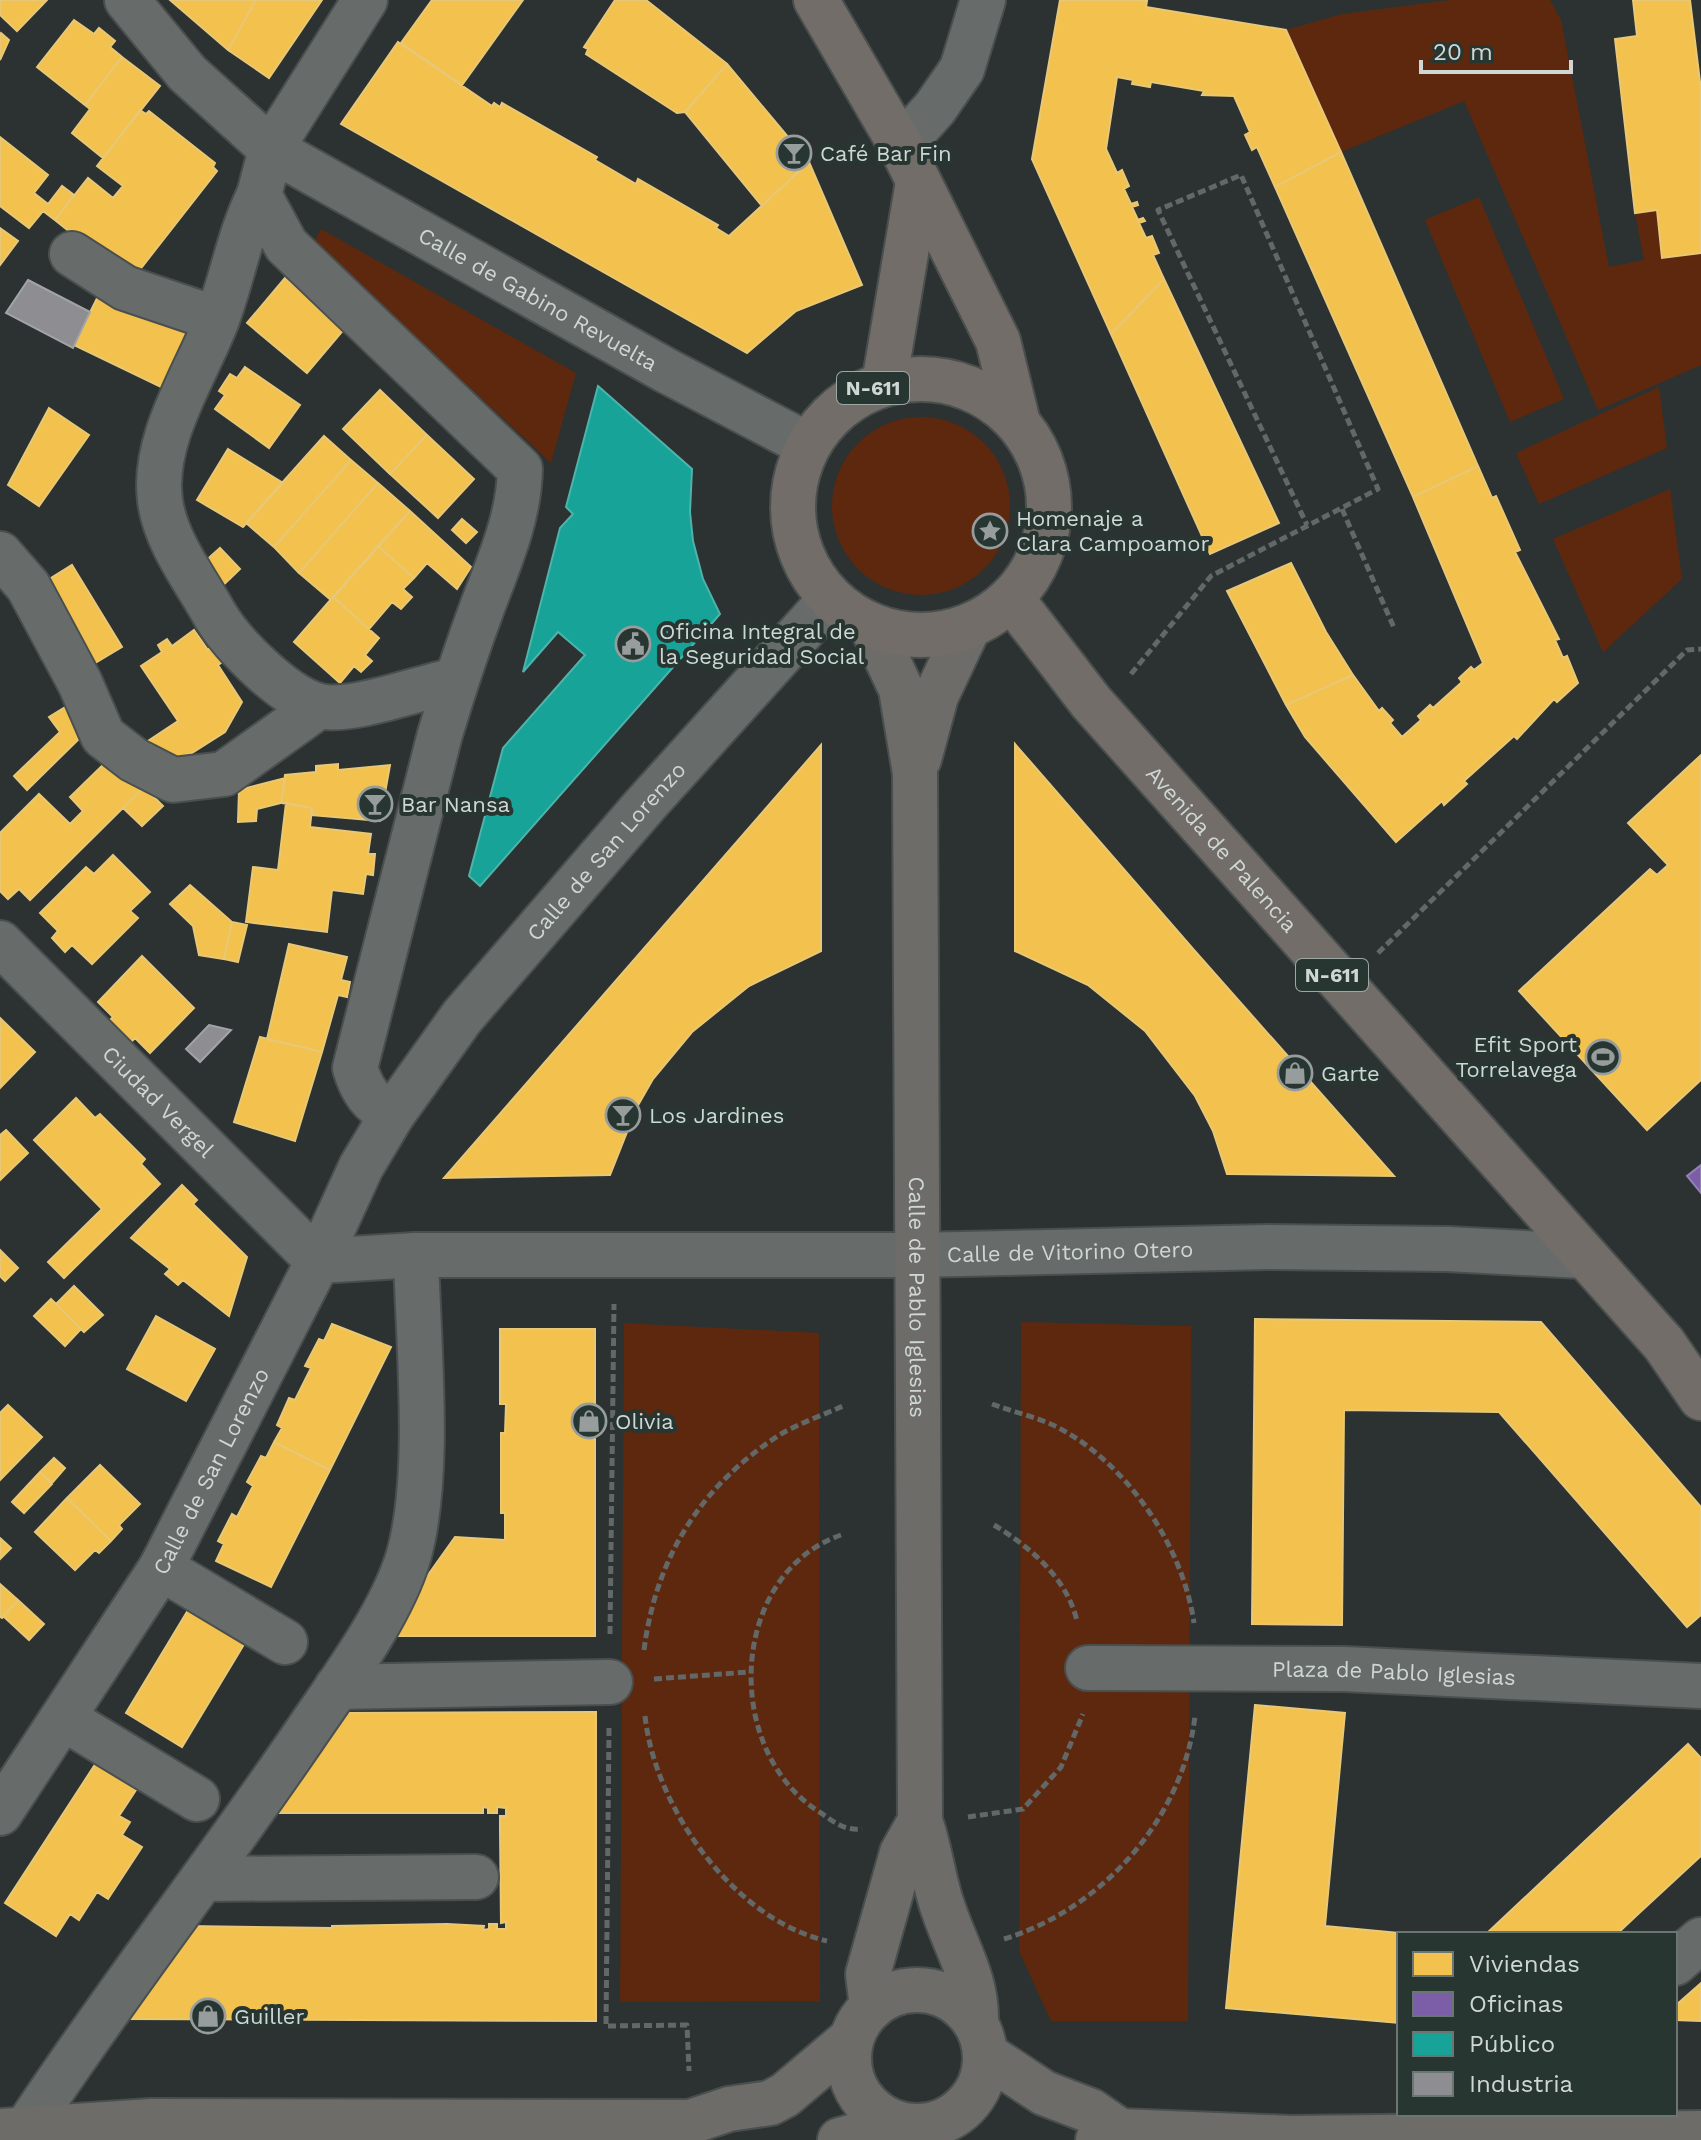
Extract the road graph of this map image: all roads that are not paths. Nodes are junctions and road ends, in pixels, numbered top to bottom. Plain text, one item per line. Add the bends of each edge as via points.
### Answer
1 (127, 0) edge
2 (365, 0) edge
3 (816, 0) edge
4 (983, 0) edge
5 (271, 149) junction
6 (910, 164) junction
7 (259, 195) junction
8 (72, 254) dead end
9 (217, 319) junction
10 (884, 384) junction
11 (1018, 423) junction
12 (808, 445) junction
13 (0, 554) edge
14 (1011, 598) junction
15 (831, 599) junction
16 (871, 625) junction
17 (969, 626) junction
18 (456, 680) junction
19 (319, 706) junction
20 (915, 773) junction
21 (0, 943) edge
22 (392, 1115) junction
23 (416, 1255) junction
24 (915, 1255) junction
25 (1582, 1256) junction
26 (318, 1261) junction
27 (1664, 1344) junction
28 (1701, 1370) edge
29 (1701, 1398) edge
30 (161, 1568) junction
31 (285, 1642) dead end
32 (1088, 1668) dead end
33 (625, 1681) road end
34 (1701, 1686) edge
35 (337, 1687) junction
36 (63, 1718) junction
37 (197, 1799) dead end
38 (0, 1813) edge
39 (920, 1821) junction
40 (476, 1877) dead end
41 (203, 1879) junction
42 (1701, 1940) edge
43 (1677, 1961) edge
44 (861, 2024) junction
45 (981, 2038) junction
46 (690, 2122) junction
47 (14, 2129) edge
48 (936, 2129) edge
49 (1701, 2133) edge
50 (1109, 2136) edge
51 (1190, 2137) edge
52 (731, 2140) edge
53 (840, 2140) edge

1 - 5 street via 187,73
2 - 5 street
3 - 6 highway, N-611
4 - 6 street via 962,69 935,108
5 - 7 street
5 - 12 street, Calle de Gabino Revuelta
6 - 10 highway, N-611
6 - 11 highway, N-611 via 998,341
7 - 9 street
7 - 18 street via 286,245 520,469 511,529
8 - 9 street via 125,288
9 - 19 street via 165,442 159,497 166,525 227,636 282,685
10 - 11 highway, N-611 via 920,378 956,383 999,404
10 - 12 highway, N-611 via 839,407
11 - 14 highway, N-611 via 1044,471 1048,525 1028,576
12 - 15 highway, N-611 via 793,498 794,526 807,565
13 - 19 street via 28,586 103,736 173,780 224,774
14 - 17 highway, N-611
14 - 25 highway, Avenida de Palencia / N-611 via 1091,702
15 - 16 highway, N-611
15 - 22 street, Calle de San Lorenzo via 462,1017
16 - 17 highway, N-611 via 919,635
16 - 20 main road, Calle de Pablo Iglesias via 901,689
17 - 20 main road, Calle de Pablo Iglesias via 936,696
18 - 19 street via 357,707
18 - 22 street via 355,1068 360,1087
20 - 24 main road, Calle de Pablo Iglesias
21 - 26 street, Ciudad Vergel
22 - 26 street, Calle de San Lorenzo via 361,1167
23 - 24 street, Calle de Vitorino Otero
23 - 26 street, Calle de Vitorino Otero
23 - 35 street via 415,1521 408,1558 393,1593
24 - 25 street, Calle de Vitorino Otero via 1268,1247
24 - 39 main road, Calle de Pablo Iglesias
25 - 27 highway, Avenida de Palencia / N-611
26 - 30 street, Calle de San Lorenzo
27 - 28 highway, Avenida de Palencia / N-611
27 - 29 highway, Avenida de Palencia / N-611
30 - 31 street
30 - 36 street, Calle de San Lorenzo
32 - 34 street, Plaza de Pablo Iglesias via 1344,1669
33 - 35 street
35 - 41 street
36 - 37 street
36 - 38 street, Calle de San Lorenzo
39 - 44 main road, Calle de Pablo Iglesias via 902,1853 868,1974
39 - 45 main road, Calle de Pablo Iglesias via 944,1912 974,1986
40 - 41 street
41 - 47 street
42 - 43 street
44 - 45 main road via 892,1994 927,1990 960,2004
44 - 46 main road via 785,2095
44 - 48 main road via 849,2060 855,2088 873,2110
45 - 48 main road via 982,2080 959,2112
45 - 50 main road via 1044,2093 1091,2111
46 - 47 main road via 151,2121
46 - 52 main road
48 - 53 main road
49 - 51 main road
50 - 51 main road

